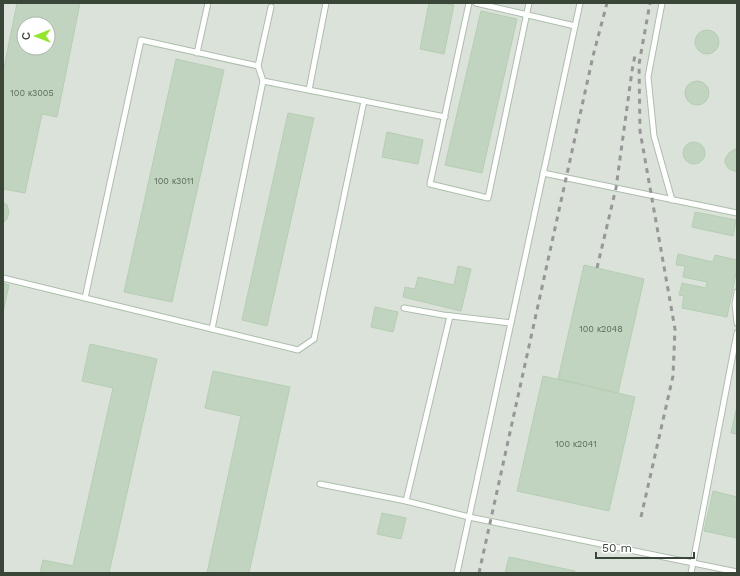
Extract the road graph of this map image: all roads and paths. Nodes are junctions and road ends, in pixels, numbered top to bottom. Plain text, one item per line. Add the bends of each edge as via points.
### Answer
1 (208, 3) edge
2 (326, 3) edge
3 (469, 3) edge
4 (476, 3) edge
5 (529, 3) edge
6 (580, 3) edge
7 (662, 3) edge
8 (271, 7) dead end
9 (527, 15) junction
10 (575, 26) junction
11 (197, 53) junction
12 (258, 66) junction
13 (263, 81) junction
14 (309, 90) junction
15 (364, 101) junction
16 (444, 117) junction
17 (543, 173) junction
18 (672, 200) junction
19 (737, 213) edge
20 (3, 278) edge
21 (737, 292) edge
22 (85, 298) junction
23 (404, 308) dead end
24 (450, 316) junction
25 (511, 323) junction
26 (737, 323) edge
27 (212, 329) junction
28 (737, 333) edge
29 (320, 484) dead end
30 (406, 501) junction
31 (469, 517) junction
32 (693, 563) junction
33 (737, 572) edge
34 (457, 573) edge
35 (691, 573) edge

1 - 11 lane
2 - 14 lane
3 - 16 lane
4 - 9 lane
5 - 9 lane
6 - 10 lane
7 - 18 lane via 648,77 654,136
8 - 12 lane
9 - 10 lane
9 - 16 lane via 488,198 430,184
10 - 17 lane
11 - 12 lane
11 - 22 lane via 142,40
12 - 13 lane
13 - 14 lane
13 - 27 lane
14 - 15 lane
15 - 16 lane
15 - 27 lane via 314,339 298,350
17 - 18 lane
17 - 25 lane
18 - 19 lane
20 - 22 lane
21 - 26 lane
22 - 27 lane
23 - 24 lane
24 - 25 lane
24 - 30 lane
25 - 31 lane
28 - 32 lane
29 - 30 lane
30 - 31 lane
31 - 32 lane
31 - 34 lane
32 - 33 lane
32 - 35 lane

